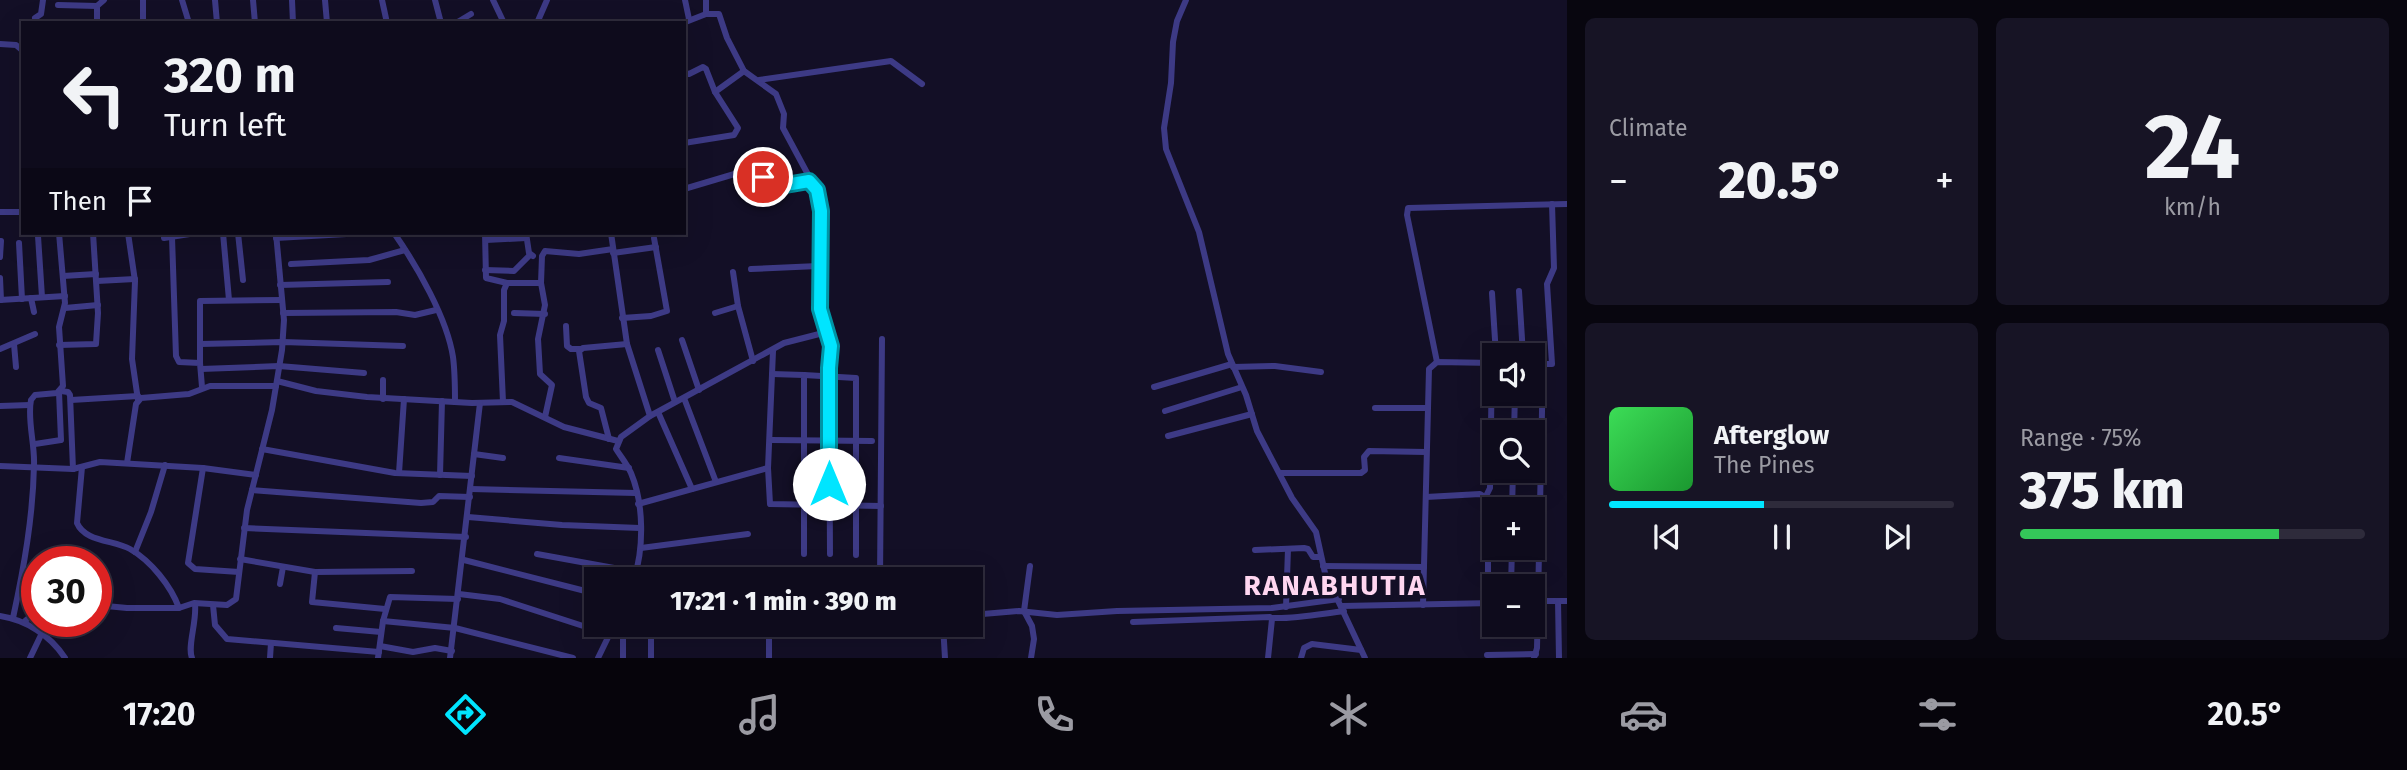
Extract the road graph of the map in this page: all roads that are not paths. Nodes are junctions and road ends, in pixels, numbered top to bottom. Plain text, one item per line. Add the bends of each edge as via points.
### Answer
1 (43, 0) edge
2 (104, 0) edge
3 (142, 0) edge
4 (182, 0) edge
5 (215, 0) edge
6 (253, 0) edge
7 (292, 0) edge
8 (325, 0) edge
9 (382, 0) edge
10 (435, 0) edge
11 (493, 0) edge
12 (547, 0) edge
13 (685, 0) edge
14 (706, 0) edge
15 (1186, 0) edge
16 (58, 5) dead end
17 (97, 6) junction
18 (706, 14) junction
19 (471, 15) dead end
20 (35, 18) dead end
21 (97, 21) edge
22 (143, 21) edge
23 (188, 21) edge
24 (217, 21) edge
25 (255, 21) edge
26 (293, 21) edge
27 (327, 21) edge
28 (387, 21) edge
29 (440, 21) edge
30 (460, 21) edge
31 (502, 21) edge
32 (538, 21) edge
33 (686, 21) edge
34 (0, 44) edge
35 (21, 49) edge
36 (744, 71) junction
37 (686, 73) edge
38 (759, 80) junction
39 (922, 84) dead end
40 (715, 92) junction
41 (686, 143) edge
42 (812, 182) junction
43 (762, 183) junction
44 (686, 188) edge
45 (743, 190) dead end
46 (764, 204) dead end
47 (1552, 204) junction
48 (1567, 204) edge
49 (0, 212) edge
50 (21, 212) edge
51 (60, 235) edge
52 (93, 235) edge
53 (128, 235) edge
54 (175, 235) edge
55 (221, 235) edge
56 (238, 235) edge
57 (276, 235) edge
58 (395, 235) edge
59 (526, 235) edge
60 (611, 235) edge
61 (38, 236) dead end
62 (485, 237) edge
63 (164, 238) dead end
64 (654, 238) dead end
65 (1, 241) edge
66 (19, 243) dead end
67 (656, 247) junction
68 (405, 250) junction
69 (613, 251) junction
70 (530, 255) junction
71 (542, 256) junction
72 (0, 257) edge
73 (292, 264) dead end
74 (818, 266) junction
75 (751, 269) dead end
76 (485, 270) junction
77 (733, 272) dead end
78 (63, 276) junction
79 (96, 277) junction
80 (0, 278) edge
81 (135, 279) junction
82 (243, 280) dead end
83 (388, 282) dead end
84 (507, 283) junction
85 (541, 283) junction
86 (281, 285) junction
87 (1519, 291) dead end
88 (1492, 293) dead end
89 (65, 296) junction
90 (42, 297) junction
91 (32, 298) junction
92 (22, 299) junction
93 (1, 300) edge
94 (229, 300) junction
95 (282, 300) junction
96 (98, 305) junction
97 (738, 306) junction
98 (65, 308) junction
99 (436, 310) junction
100 (34, 312) dead end
101 (283, 313) junction
102 (514, 313) dead end
103 (715, 313) dead end
104 (545, 314) junction
105 (622, 318) junction
106 (566, 326) dead end
107 (827, 332) junction
108 (35, 334) dead end
109 (882, 339) dead end
110 (682, 340) dead end
111 (283, 342) junction
112 (1495, 343) edge
113 (1522, 343) edge
114 (14, 344) junction
115 (200, 344) junction
116 (627, 344) junction
117 (59, 345) junction
118 (403, 346) dead end
119 (0, 349) edge
120 (580, 349) junction
121 (658, 350) dead end
122 (773, 351) junction
123 (754, 361) junction
124 (1437, 362) junction
125 (1482, 363) edge
126 (1545, 364) edge
127 (201, 366) junction
128 (279, 366) junction
129 (1235, 366) junction
130 (16, 368) dead end
131 (1321, 372) dead end
132 (364, 373) dead end
133 (772, 374) junction
134 (804, 375) junction
135 (829, 377) junction
136 (383, 380) dead end
137 (276, 384) junction
138 (202, 387) junction
139 (1154, 387) dead end
140 (1242, 387) junction
141 (699, 390) junction
142 (60, 392) junction
143 (138, 398) junction
144 (684, 398) junction
145 (383, 399) junction
146 (404, 399) junction
147 (71, 400) junction
148 (442, 401) junction
149 (455, 402) junction
150 (503, 402) junction
151 (675, 402) junction
152 (480, 403) junction
153 (0, 405) edge
154 (30, 405) junction
155 (1492, 406) edge
156 (1542, 406) edge
157 (1375, 408) dead end
158 (1427, 408) junction
159 (1165, 411) dead end
160 (657, 412) junction
161 (1252, 414) junction
162 (650, 416) junction
163 (545, 418) junction
164 (1168, 436) dead end
165 (609, 439) junction
166 (771, 440) junction
167 (618, 441) junction
168 (804, 441) junction
169 (829, 441) junction
170 (856, 441) junction
171 (872, 441) dead end
172 (35, 444) junction
173 (262, 449) junction
174 (1426, 452) junction
175 (474, 454) junction
176 (503, 458) dead end
177 (559, 458) dead end
178 (127, 463) junction
179 (165, 465) junction
180 (0, 466) edge
181 (82, 467) junction
182 (34, 468) junction
183 (203, 468) junction
184 (629, 468) junction
185 (768, 468) junction
186 (73, 469) junction
187 (399, 473) junction
188 (1280, 473) junction
189 (256, 475) junction
190 (440, 475) junction
191 (472, 476) junction
192 (716, 482) junction
193 (252, 489) junction
194 (692, 489) junction
195 (470, 493) junction
196 (636, 493) junction
197 (1486, 496) junction
198 (1426, 497) junction
199 (638, 504) junction
200 (804, 505) junction
201 (829, 505) junction
202 (856, 506) junction
203 (881, 506) junction
204 (468, 517) junction
205 (244, 528) junction
206 (640, 528) junction
207 (748, 534) dead end
208 (466, 537) junction
209 (641, 548) junction
210 (1288, 549) junction
211 (1255, 550) dead end
212 (135, 552) junction
213 (537, 554) dead end
214 (804, 554) dead end
215 (830, 554) dead end
216 (856, 555) dead end
217 (1321, 557) junction
218 (240, 559) junction
219 (464, 560) junction
220 (1030, 566) dead end
221 (1323, 566) junction
222 (283, 567) junction
223 (595, 567) edge
224 (637, 567) edge
225 (880, 567) edge
226 (1424, 567) junction
227 (412, 571) dead end
228 (239, 572) junction
229 (315, 572) junction
230 (1490, 574) edge
231 (1536, 574) edge
232 (281, 584) dead end
233 (584, 591) edge
234 (459, 597) junction
235 (1545, 601) edge
236 (1558, 601) junction
237 (1567, 601) edge
238 (1482, 603) edge
239 (195, 604) junction
240 (213, 605) junction
241 (1342, 605) junction
242 (1423, 605) junction
243 (112, 607) edge
244 (1286, 607) junction
245 (179, 608) junction
246 (385, 609) junction
247 (1024, 611) junction
248 (983, 614) edge
249 (0, 616) edge
250 (13, 618) junction
251 (1272, 618) junction
252 (21, 620) edge
253 (383, 621) junction
254 (1133, 622) dead end
255 (584, 625) edge
256 (335, 628) dead end
257 (455, 628) junction
258 (381, 632) junction
259 (40, 637) edge
260 (43, 637) edge
261 (607, 637) edge
262 (623, 637) edge
263 (651, 637) edge
264 (944, 637) edge
265 (1535, 637) edge
266 (769, 638) dead end
267 (271, 643) junction
268 (1362, 650) junction
269 (379, 652) edge
270 (451, 654) edge
271 (1487, 655) dead end
272 (1535, 656) edge
273 (30, 658) edge
274 (65, 658) edge
275 (192, 658) edge
276 (270, 658) edge
277 (573, 658) edge
278 (598, 658) edge
279 (623, 658) edge
280 (651, 658) edge
281 (769, 658) edge
282 (945, 658) edge
283 (1030, 658) edge
284 (1268, 658) edge
285 (1301, 658) edge
286 (1365, 658) edge
287 (1559, 658) edge

1 - 20 street via 41,14
2 - 17 street
3 - 22 street
4 - 23 street
5 - 24 street
6 - 25 street
7 - 26 street
8 - 27 street
9 - 28 street
10 - 29 street
11 - 31 street
12 - 32 street
13 - 33 street
14 - 18 street
15 - 129 street via 1174,33 1163,136 1199,232
16 - 17 street
17 - 21 street
18 - 33 street
18 - 36 street via 719,14
19 - 30 street
34 - 35 street via 16,44
36 - 38 street
36 - 40 street
37 - 40 street via 705,68
38 - 39 street via 891,61
38 - 42 street via 776,94 783,128
40 - 41 street via 735,120 737,134
42 - 43 street via 774,187
42 - 74 street via 821,220
43 - 44 street via 760,167 754,167
43 - 45 street
43 - 46 street
47 - 48 street
47 - 124 street via 1408,208
47 - 126 street via 1554,268 1547,288 1552,364
49 - 50 street
51 - 78 street
52 - 79 street
53 - 81 street
54 - 63 street
54 - 127 street via 176,356 179,362
55 - 94 street
56 - 82 street
57 - 86 street
58 - 68 street
59 - 62 street
59 - 70 street
60 - 69 street
61 - 90 street
62 - 76 street
64 - 67 street
65 - 72 street
66 - 92 street
67 - 69 street
67 - 105 street via 667,311
68 - 73 street via 369,260
68 - 99 street
69 - 71 street via 548,251
69 - 105 street
70 - 71 street
70 - 76 street via 514,271
71 - 85 street
74 - 75 street
74 - 107 street via 821,318
76 - 84 street via 488,280
77 - 97 street
78 - 79 street
78 - 89 street
79 - 81 street
79 - 96 street
80 - 93 street
81 - 143 street via 132,359
83 - 86 street
84 - 85 street
84 - 150 street via 500,335
85 - 104 street
86 - 95 street
87 - 113 street
88 - 112 street
89 - 90 street
89 - 98 street
90 - 91 street
91 - 92 street
91 - 100 street
92 - 93 street
94 - 95 street
94 - 115 street via 200,301
95 - 101 street
96 - 98 street
96 - 117 street via 96,344
97 - 103 street
97 - 123 street
98 - 117 street
99 - 101 street via 415,315
99 - 149 street via 452,350
101 - 111 street
102 - 104 street
104 - 163 street via 538,339 540,374 552,385
105 - 116 street
106 - 120 street via 567,346
107 - 122 street via 784,343
107 - 135 street
108 - 114 street
109 - 203 street
110 - 141 street
111 - 115 street
111 - 118 street
111 - 128 street
114 - 119 street
114 - 130 street
115 - 127 street
116 - 120 street
116 - 162 street
117 - 142 street via 64,386
120 - 165 street via 586,397 601,408
121 - 151 street
122 - 123 street
122 - 133 street
123 - 141 street
124 - 125 street
124 - 158 street via 1429,369
127 - 128 street
127 - 138 street
128 - 132 street
128 - 137 street
129 - 131 street
129 - 139 street
129 - 140 street
133 - 134 street
133 - 166 street
134 - 135 street
134 - 168 street
135 - 169 street
135 - 170 street via 856,378
136 - 145 street
137 - 138 street
137 - 145 street
137 - 173 street
138 - 143 street via 189,394
140 - 159 street
140 - 161 street
141 - 144 street
142 - 147 street via 68,392
142 - 154 street via 35,395
142 - 172 street via 61,440
143 - 147 street
143 - 178 street
144 - 151 street
144 - 192 street
145 - 146 street
146 - 148 street
146 - 187 street
147 - 186 street
148 - 149 street
148 - 190 street
149 - 152 street
150 - 152 street
150 - 163 street
151 - 160 street
152 - 175 street
153 - 154 street
154 - 172 street
155 - 197 street
156 - 231 street
157 - 158 street
158 - 174 street
160 - 162 street
160 - 194 street
161 - 164 street
161 - 188 street
162 - 167 street
163 - 165 street
165 - 167 street
166 - 168 street
166 - 185 street
167 - 184 street via 616,449
168 - 169 street
168 - 200 street
169 - 170 street
169 - 201 street
170 - 171 street
170 - 202 street
172 - 182 street
173 - 187 street
173 - 189 street
174 - 188 street via 1369,451 1362,473
174 - 198 street
175 - 176 street
175 - 191 street
177 - 184 street
178 - 179 street
178 - 181 street via 95,462
179 - 183 street
179 - 212 street
180 - 182 street
181 - 186 street
181 - 212 street via 79,529
182 - 186 street
182 - 250 street via 27,551
183 - 189 street
183 - 228 street via 188,563 195,569
184 - 196 street
185 - 192 street
185 - 200 street via 770,504
187 - 190 street
188 - 217 street via 1316,532
189 - 193 street
190 - 191 street
191 - 195 street
192 - 194 street
193 - 195 street via 431,503 439,496
193 - 205 street
194 - 199 street
195 - 196 street
195 - 204 street
196 - 199 street
197 - 198 street
197 - 230 street
198 - 226 street
199 - 206 street
200 - 201 street
200 - 214 street
201 - 202 street
201 - 215 street
202 - 203 street
202 - 216 street
203 - 225 street
204 - 206 street
204 - 208 street
205 - 208 street
205 - 218 street
206 - 209 street
207 - 209 street
208 - 219 street
209 - 224 street
210 - 211 street
210 - 217 street via 1307,548 1313,557
210 - 244 street
212 - 245 street via 171,589
213 - 223 street
217 - 221 street
218 - 222 street
218 - 228 street
219 - 233 street
219 - 234 street
220 - 247 street
221 - 226 street
221 - 241 street
222 - 229 street
222 - 232 street
226 - 242 street
227 - 229 street
228 - 240 street via 235,601
229 - 246 street via 312,602
234 - 246 street via 390,597
234 - 255 street via 500,599
234 - 257 street
235 - 236 street
236 - 237 street
236 - 287 street
238 - 242 street
239 - 240 street
239 - 245 street
239 - 275 street
240 - 267 street via 215,625 227,639
241 - 242 street
241 - 244 street
241 - 251 street via 1289,619
241 - 268 street
243 - 245 street
244 - 247 street via 1057,615
246 - 253 street
247 - 248 street
247 - 283 street via 1034,639
249 - 250 street
250 - 252 street
251 - 254 street
251 - 284 street
253 - 257 street
253 - 258 street
256 - 258 street
257 - 270 street
257 - 277 street
258 - 269 street
259 - 273 street
260 - 274 street
261 - 278 street
262 - 279 street
263 - 280 street
264 - 282 street
265 - 272 street
266 - 281 street
267 - 269 street
267 - 276 street
268 - 285 street via 1312,644 1304,648
268 - 286 street
269 - 270 street via 435,648
271 - 272 street

